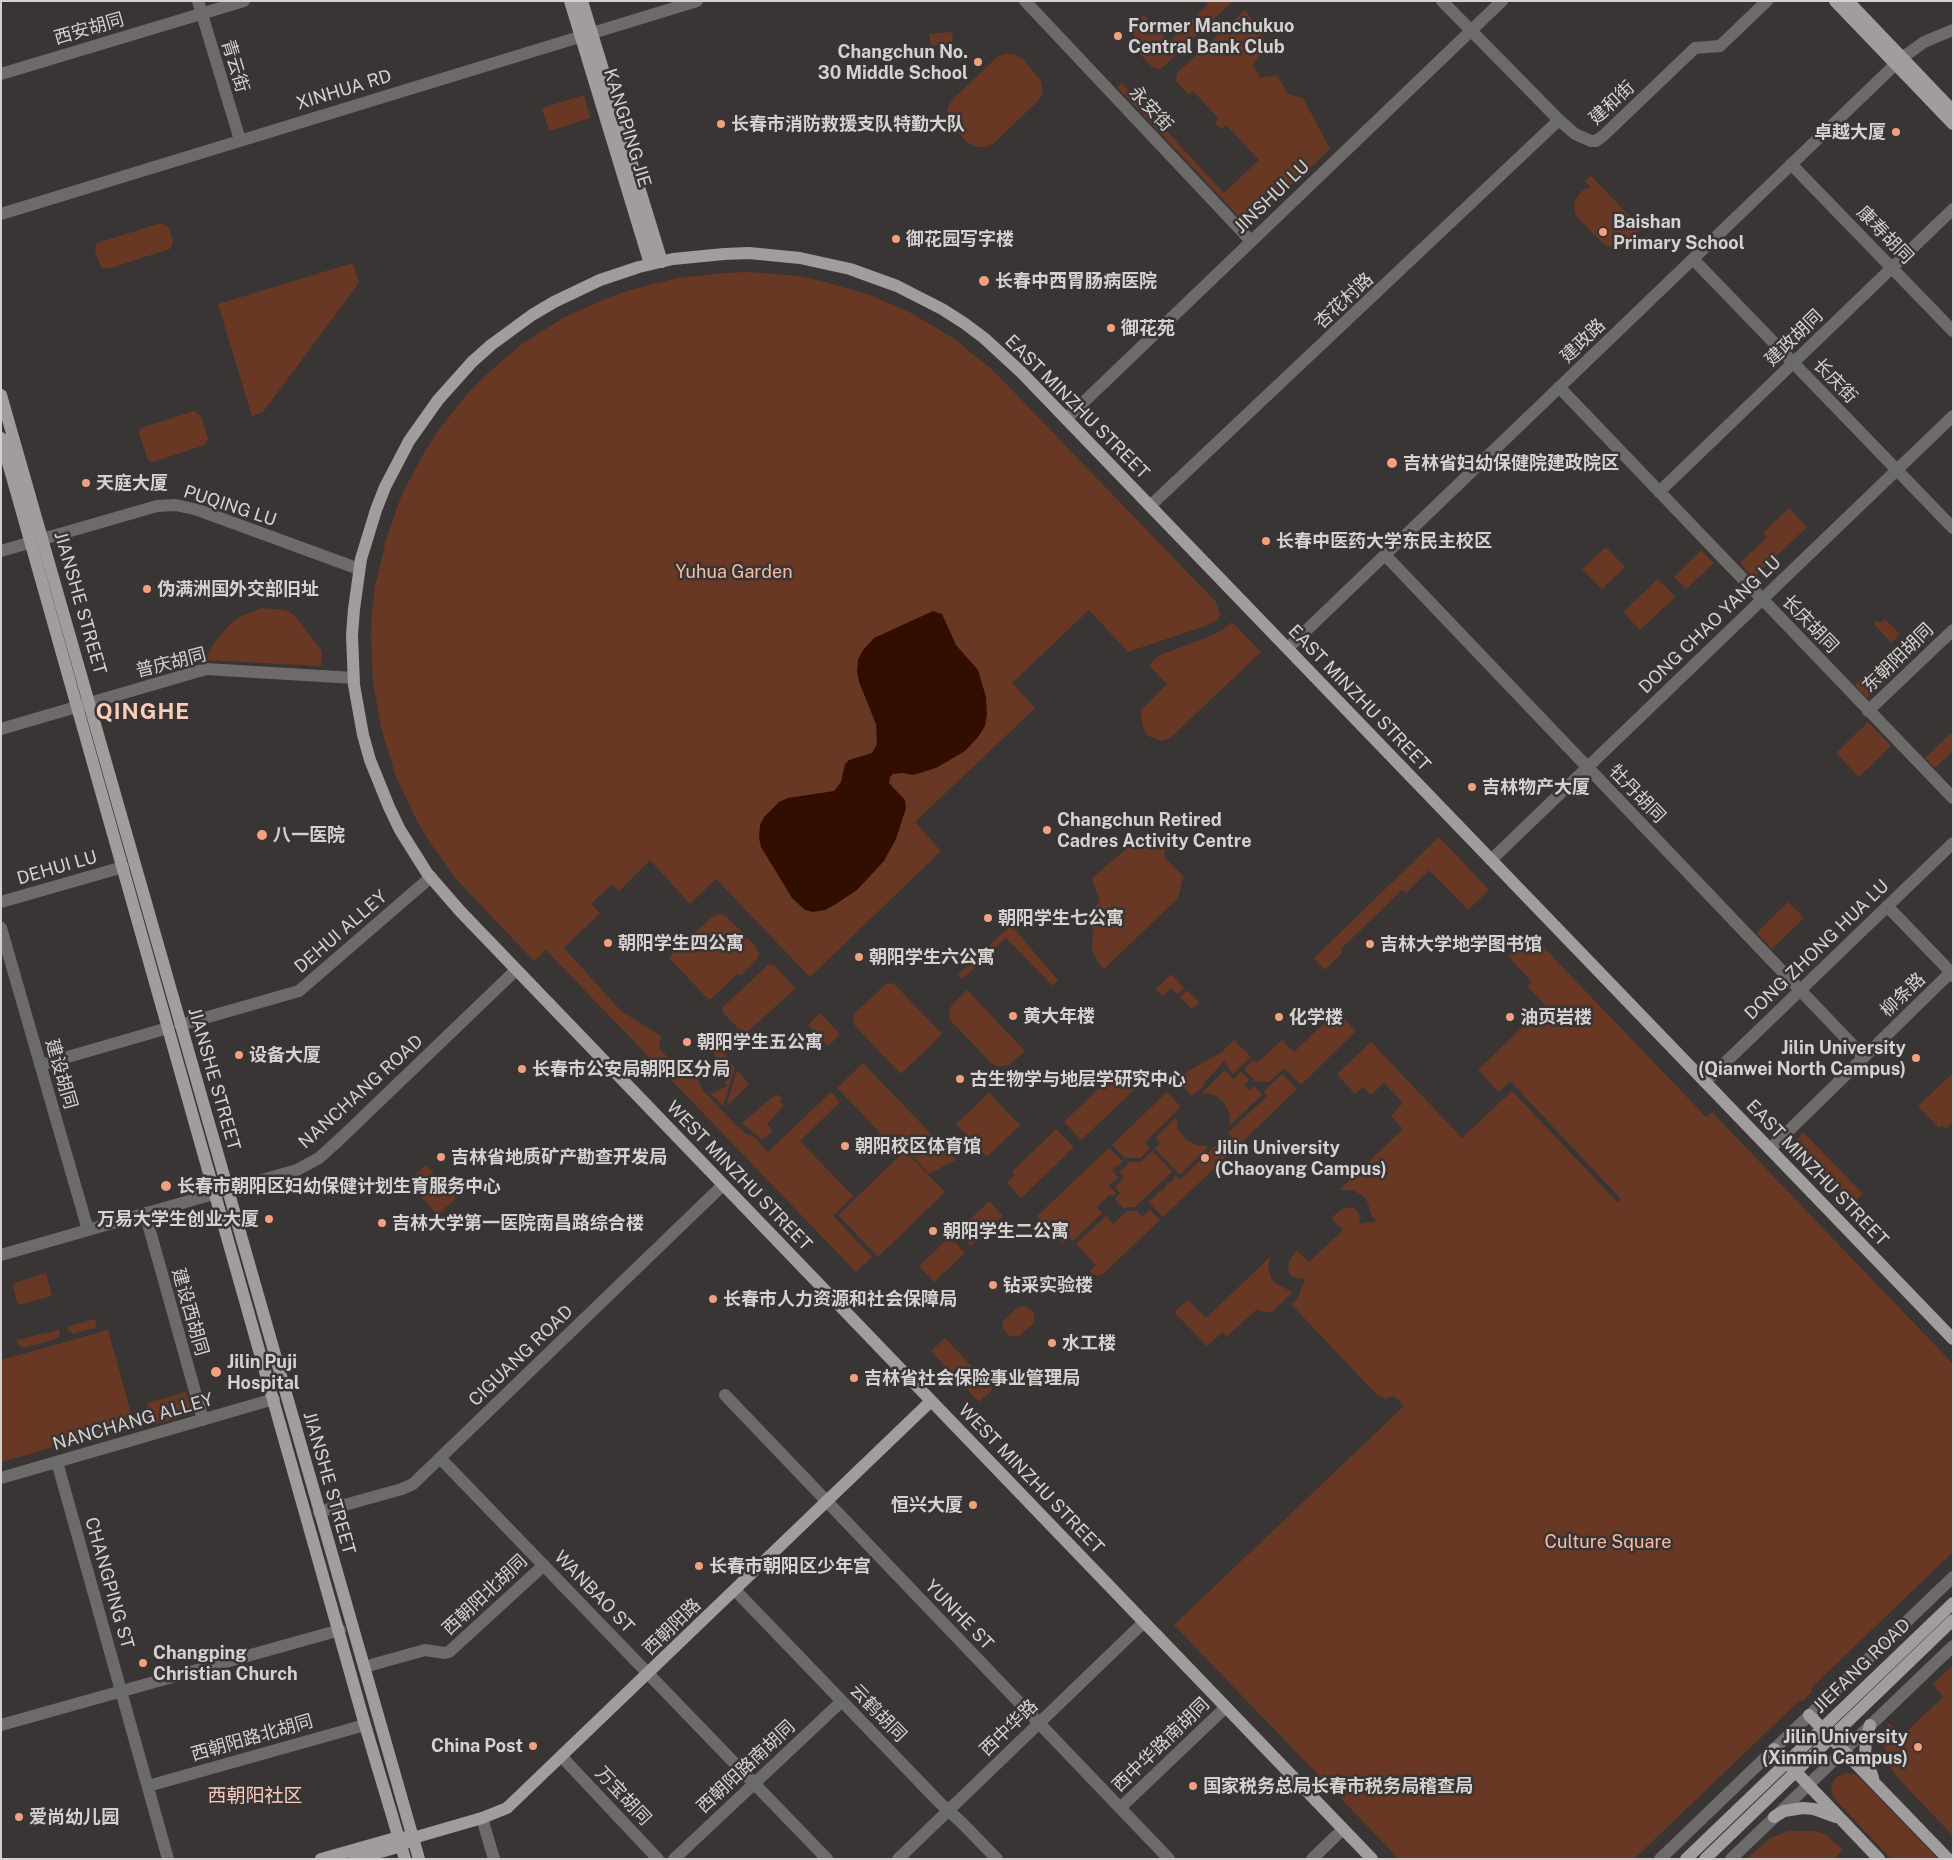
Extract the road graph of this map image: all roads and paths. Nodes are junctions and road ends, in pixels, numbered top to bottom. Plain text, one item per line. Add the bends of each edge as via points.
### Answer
1 (198, 1) edge
2 (244, 1) edge
3 (570, 1) edge
4 (582, 1) edge
5 (697, 1) edge
6 (1025, 1) edge
7 (1442, 1) edge
8 (1502, 1) edge
9 (1767, 1) edge
10 (1835, 1) edge
11 (1848, 1) edge
12 (202, 14) junction
13 (1953, 30) edge
14 (1471, 31) junction
15 (587, 35) junction
16 (1898, 61) junction
17 (1, 74) edge
18 (1953, 111) edge
19 (1559, 120) junction
20 (1953, 124) edge
21 (240, 140) junction
22 (1791, 164) junction
23 (1953, 209) edge
24 (1, 214) edge
25 (1251, 241) junction
26 (1693, 259) junction
27 (656, 263) junction
28 (1892, 268) junction
29 (1953, 331) edge
30 (1793, 363) junction
31 (1559, 387) junction
32 (1, 395) edge
33 (1953, 416) edge
34 (1066, 418) junction
35 (1, 438) edge
36 (1896, 470) junction
37 (1659, 492) junction
38 (1150, 506) junction
39 (1953, 528) edge
40 (38, 540) junction
41 (1, 551) edge
42 (1385, 556) junction
43 (360, 569) junction
44 (1762, 600) junction
45 (1953, 630) edge
46 (1288, 648) junction
47 (354, 678) junction
48 (84, 705) junction
49 (1868, 711) junction
50 (1, 729) edge
51 (1588, 767) junction
52 (1953, 798) edge
53 (1953, 843) edge
54 (1491, 860) junction
55 (123, 867) junction
56 (431, 877) junction
57 (1, 902) edge
58 (1887, 906) junction
59 (1, 928) edge
60 (516, 970) junction
61 (1952, 973) edge
62 (1801, 990) junction
63 (174, 1026) junction
64 (1864, 1057) junction
65 (40, 1065) junction
66 (1705, 1082) junction
67 (1770, 1149) junction
68 (724, 1185) junction
69 (221, 1191) junction
70 (144, 1213) junction
71 (88, 1230) junction
72 (1, 1255) edge
73 (1953, 1339) edge
74 (726, 1395) dead end
75 (274, 1399) junction
76 (931, 1401) junction
77 (203, 1420) junction
78 (440, 1458) junction
79 (57, 1462) junction
80 (1, 1478) edge
81 (826, 1502) junction
82 (319, 1512) junction
83 (544, 1565) junction
84 (1953, 1577) edge
85 (735, 1590) junction
86 (1953, 1603) edge
87 (1953, 1620) edge
88 (1144, 1622) junction
89 (340, 1630) junction
90 (1953, 1646) edge
91 (364, 1667) junction
92 (648, 1674) junction
93 (121, 1691) junction
94 (842, 1701) junction
95 (1226, 1707) junction
96 (1810, 1715) junction
97 (1039, 1724) junction
98 (1, 1725) edge
99 (365, 1725) junction
100 (1870, 1725) junction
101 (1826, 1733) junction
102 (1774, 1749) junction
103 (1844, 1750) junction
104 (562, 1757) junction
105 (1791, 1767) junction
106 (1874, 1782) junction
107 (755, 1784) junction
108 (1808, 1785) junction
109 (148, 1786) junction
110 (1120, 1808) junction
111 (948, 1810) junction
112 (1774, 1817) junction
113 (482, 1818) junction
114 (1840, 1818) junction
115 (1343, 1829) junction
116 (413, 1838) junction
117 (400, 1841) junction
118 (168, 1859) edge
119 (321, 1859) edge
120 (355, 1859) edge
121 (405, 1859) edge
122 (419, 1859) edge
123 (494, 1859) edge
124 (658, 1859) edge
125 (674, 1859) edge
126 (827, 1859) edge
127 (898, 1859) edge
128 (997, 1859) edge
129 (1169, 1859) edge
130 (1312, 1859) edge
131 (1372, 1859) edge
132 (1660, 1859) edge
133 (1686, 1859) edge
134 (1705, 1859) edge
135 (1731, 1859) edge
136 (1879, 1859) edge
137 (1948, 1859) edge

1 - 12 street, 青云街
2 - 12 street, 西安胡同
3 - 15 main road, KANGPING JIE
4 - 15 main road, KANGPING JIE
5 - 15 street, XINHUA RD
6 - 25 street, 永安街
7 - 14 street, 建和街
8 - 14 street, JINSHUI LU
9 - 19 street, 建和街 via 1720,46 1695,48 1600,139 1583,139
10 - 16 main road
11 - 16 main road
12 - 17 street, 西安胡同
12 - 21 street, 青云街
13 - 16 street, 建政路 via 1924,42
14 - 19 street, 建和街
14 - 25 street, JINSHUI LU
15 - 21 street, XINHUA RD
15 - 27 main road, KANGPING JIE
16 - 18 main road
16 - 20 main road
16 - 22 street, 建政路
19 - 38 street, 杏花村路
21 - 24 street, XINHUA RD
22 - 26 street, 建政路
22 - 28 street, 康寿胡同
23 - 28 street, 建政胡同
25 - 34 street, JINSHUI LU
26 - 30 street, 长庆街
26 - 31 street, 建政路
27 - 34 main road, EAST MINZHU STREET via 724,254 775,255 825,262 874,276 920,297 964,323 1003,355
27 - 43 main road, WEST MINZHU STREET via 600,280 554,302 498,340 454,380 422,420 396,464 376,510
28 - 29 street, 康寿胡同
28 - 30 street, 建政胡同
30 - 36 street, 长庆街
30 - 37 street, 建政胡同
31 - 37 street, 长庆胡同
31 - 42 street, 建政路
32 - 40 main road, JIANSHE STREET
33 - 36 street, DONG CHAO YANG LU
34 - 38 main road, EAST MINZHU STREET
35 - 40 main road, JIANSHE STREET
36 - 39 street, 长庆街
36 - 44 street, DONG CHAO YANG LU
37 - 44 street, 长庆胡同
38 - 46 main road, EAST MINZHU STREET
40 - 41 street, PUQING LU
40 - 43 street, PUQING LU via 157,506 176,505 198,510
40 - 48 main road, JIANSHE STREET
42 - 46 street, 建政路
42 - 51 street, 牡丹胡同
43 - 47 main road, WEST MINZHU STREET via 353,618
44 - 49 street, 长庆胡同
44 - 51 street, DONG CHAO YANG LU
45 - 49 street, 东朝阳胡同
46 - 54 main road, EAST MINZHU STREET
47 - 48 street, 普庆胡同 via 210,669
47 - 56 main road, WEST MINZHU STREET via 363,735 379,784 400,830
48 - 50 street, 普庆胡同
48 - 55 main road, JIANSHE STREET
48 - 63 main road, JIANSHE STREET
49 - 52 street, 长庆胡同
51 - 54 street, DONG CHAO YANG LU
51 - 62 street, 牡丹胡同
53 - 58 street, DONG ZHONG HUA LU
54 - 66 main road, EAST MINZHU STREET
55 - 57 street, DEHUI LU
55 - 63 main road, JIANSHE STREET
56 - 60 main road, WEST MINZHU STREET
56 - 63 street, DEHUI ALLEY via 299,991
58 - 61 street
58 - 62 street, DONG ZHONG HUA LU
59 - 65 street, 建设胡同
60 - 68 main road, WEST MINZHU STREET
60 - 69 street, NANCHANG ROAD via 319,1158 297,1170
61 - 64 street, 柳条路
62 - 64 street, 牡丹胡同
62 - 66 street, DONG ZHONG HUA LU
63 - 65 street, DEHUI ALLEY
63 - 69 main road, JIANSHE STREET
64 - 67 street, 柳条路
65 - 71 street, 建设胡同
66 - 67 main road, EAST MINZHU STREET
67 - 73 main road, EAST MINZHU STREET
68 - 76 main road, WEST MINZHU STREET
68 - 78 street, CIGUANG ROAD
69 - 70 street, NANCHANG ROAD
69 - 75 main road, JIANSHE STREET
69 - 82 main road, JIANSHE STREET
70 - 71 street, NANCHANG ROAD
70 - 77 street, 建设西胡同
71 - 72 street, NANCHANG ROAD
74 - 81 street, YUNHE ST
75 - 77 street, NANCHANG ALLEY
75 - 89 main road, JIANSHE STREET
76 - 81 main road, 西朝阳路
76 - 88 main road, WEST MINZHU STREET
77 - 79 street, NANCHANG ALLEY
78 - 82 street, CIGUANG ROAD via 413,1484 402,1489
78 - 83 street, WANBAO ST
79 - 80 street, NANCHANG ALLEY
79 - 93 street, CHANGPING ST
81 - 85 main road, 西朝阳路
81 - 97 street, YUNHE ST
82 - 91 main road, JIANSHE STREET
83 - 91 street, 西朝阳北胡同 via 449,1652 425,1650
83 - 92 street, WANBAO ST
84 - 96 street
85 - 92 main road, 西朝阳路
85 - 94 street, 云鹤胡同
86 - 101 main road, JIEFANG ROAD
87 - 101 main road, JIEFANG ROAD
88 - 95 main road, WEST MINZHU STREET
88 - 97 street, 西中华路
89 - 93 street
89 - 99 main road, JIANSHE STREET
90 - 100 street
91 - 116 main road, JIANSHE STREET
92 - 104 main road, 西朝阳路
92 - 107 street, WANBAO ST
93 - 98 street
93 - 109 street, CHANGPING ST
94 - 107 street, 西朝阳路南胡同
94 - 111 street, 云鹤胡同
95 - 110 street, 西中华路南胡同
95 - 115 main road, WEST MINZHU STREET
96 - 101 main road
96 - 102 street
97 - 110 street, YUNHE ST
97 - 111 street, 西中华路
99 - 109 street, 西朝阳路北胡同
99 - 117 main road, JIANSHE STREET
100 - 103 street
100 - 106 main road via 1865,1754
101 - 103 main road
101 - 105 main road, JIEFANG ROAD
102 - 105 main road
102 - 132 street
103 - 106 main road
103 - 108 street
104 - 113 main road, 西朝阳路 via 507,1808
104 - 124 street, 万宝胡同
105 - 108 main road
105 - 133 main road, JIEFANG ROAD
105 - 134 main road, JIEFANG ROAD
106 - 137 main road
107 - 125 street, 西朝阳路南胡同
107 - 126 street, WANBAO ST
108 - 112 street
108 - 114 main road
109 - 118 street, CHANGPING ST
110 - 129 street, YUNHE ST
111 - 127 street, 西中华路
111 - 128 street, 云鹤胡同
112 - 114 main road via 1784,1811 1804,1808
112 - 135 street
113 - 116 main road, 西朝阳路
113 - 123 street
114 - 136 main road
115 - 130 street
115 - 131 main road, WEST MINZHU STREET
116 - 117 main road, 西朝阳路
116 - 122 main road, JIANSHE STREET
117 - 119 main road
117 - 120 main road
117 - 121 main road, JIANSHE STREET

